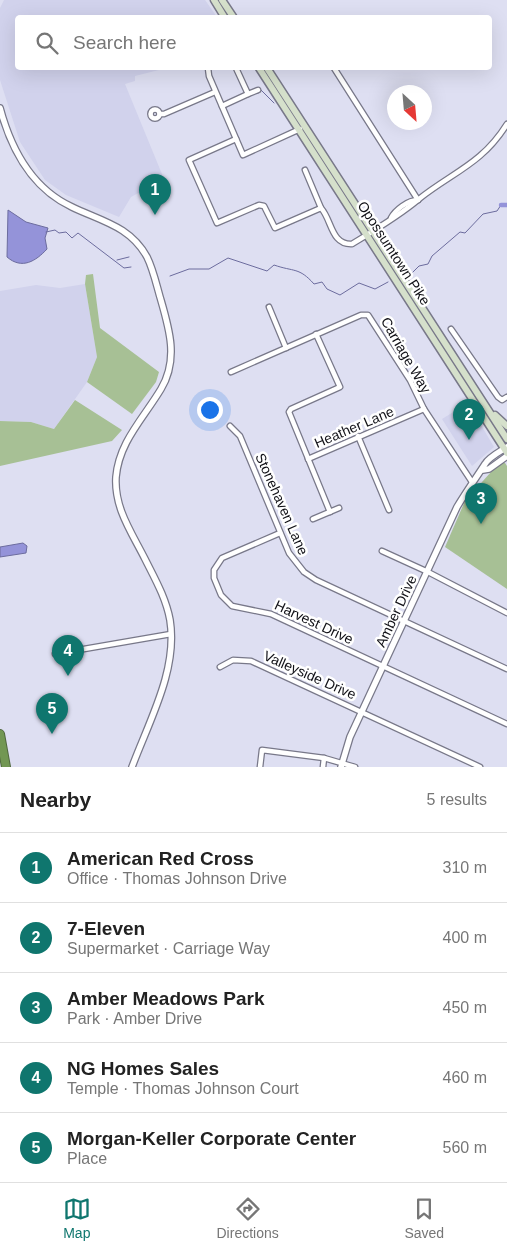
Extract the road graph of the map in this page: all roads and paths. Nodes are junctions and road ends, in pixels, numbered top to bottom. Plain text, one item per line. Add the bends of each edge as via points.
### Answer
1 (214, 0) edge
2 (222, 0) edge
3 (223, 15) edge
4 (232, 15) edge
5 (209, 70) edge
6 (237, 70) edge
7 (260, 70) edge
8 (268, 70) edge
9 (335, 70) edge
10 (258, 90) dead end
11 (215, 92) junction
12 (248, 94) junction
13 (222, 106) junction
14 (0, 108) edge
15 (161, 114) dead end
16 (507, 124) edge
17 (302, 127) junction
18 (236, 139) junction
19 (305, 170) dead end
20 (418, 200) junction
21 (321, 208) junction
22 (374, 230) junction
23 (367, 234) junction
24 (268, 307) dead end
25 (451, 330) dead end
26 (316, 334) junction
27 (286, 348) junction
28 (231, 372) dead end
29 (504, 398) edge
30 (486, 407) junction
31 (424, 409) junction
32 (230, 426) dead end
33 (507, 426) edge
34 (358, 436) junction
35 (507, 440) edge
36 (506, 451) edge
37 (308, 459) junction
38 (472, 482) junction
39 (339, 508) dead end
40 (389, 510) dead end
41 (330, 512) junction
42 (313, 519) dead end
43 (280, 533) junction
44 (382, 551) dead end
45 (428, 572) junction
46 (507, 613) edge
47 (405, 622) junction
48 (171, 634) junction
49 (54, 654) dead end
50 (220, 667) dead end
51 (383, 667) junction
52 (507, 669) edge
53 (363, 711) junction
54 (507, 724) edge
55 (0, 734) edge
56 (324, 758) junction
57 (342, 765) edge
58 (6, 767) edge
59 (132, 767) edge
60 (260, 767) edge
61 (323, 767) edge
62 (355, 767) edge
63 (480, 767) edge

1 - 3 main road
2 - 4 main road
5 - 11 street
6 - 12 street
7 - 17 main road, Opossumtown Pike
8 - 17 main road, Opossumtown Pike
9 - 20 street
10 - 12 street
11 - 13 street
11 - 15 street
12 - 13 street
13 - 18 street
14 - 48 street via 13,146 34,179 61,201 129,234 152,268 170,334 171,359 164,384 122,449 116,487 121,510 166,604
16 - 20 street via 479,158
17 - 18 street via 243,155
17 - 22 main road, Opossumtown Pike
17 - 23 main road, Opossumtown Pike
18 - 21 street via 189,160 218,223 259,204 264,206 275,228
19 - 21 street
20 - 22 street via 403,206
21 - 23 street via 341,242 352,244
22 - 23 street
22 - 30 main road, Opossumtown Pike
23 - 36 main road, Opossumtown Pike
24 - 27 street
25 - 29 street via 498,398
26 - 27 street, Carriage Way
26 - 31 street, Carriage Way via 368,315 410,380
26 - 37 street, Heather Lane via 340,387 290,410
27 - 28 street, Carriage Way
30 - 33 main road
30 - 35 main road, Opossumtown Pike
31 - 34 street, Heather Lane
31 - 38 street, Carriage Way
32 - 43 street, Stonehaven Lane via 240,436
34 - 37 street, Heather Lane
34 - 40 street
36 - 38 street, Amber Drive via 485,464
37 - 41 street
38 - 45 street, Amber Drive
39 - 41 street
41 - 42 street
43 - 47 street, Stonehaven Lane via 292,558 304,572
43 - 51 street, Harvest Drive via 231,553 217,563 214,578 225,600 232,606 271,614
44 - 45 street
45 - 46 street
45 - 47 street, Amber Drive
47 - 51 street, Amber Drive
47 - 52 street, Stonehaven Lane
48 - 49 street
48 - 59 street via 168,666
50 - 53 street, Valleyside Drive via 233,660 251,661
51 - 53 street, Amber Drive
51 - 54 street
53 - 57 street, Amber Drive via 345,748
53 - 63 street, Valleyside Drive
55 - 58 highway
56 - 57 street
56 - 60 street via 262,750
56 - 61 street
57 - 62 street

